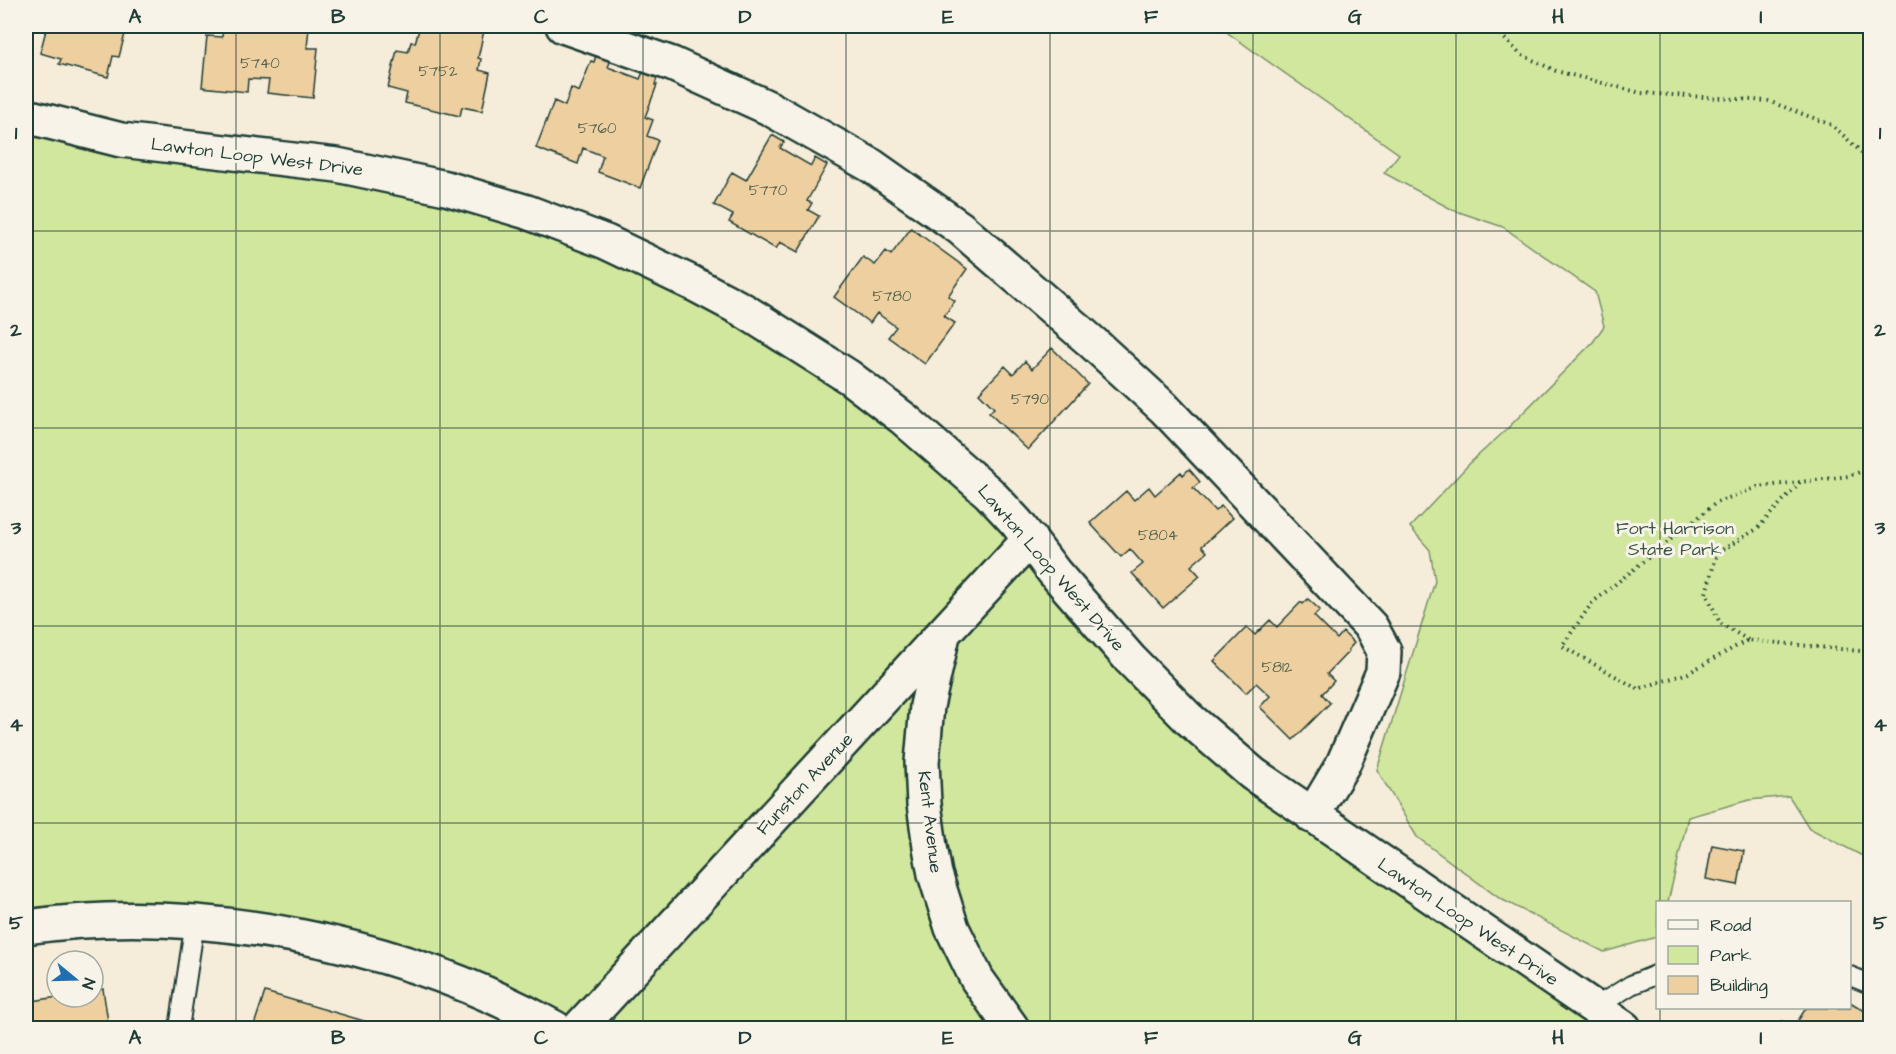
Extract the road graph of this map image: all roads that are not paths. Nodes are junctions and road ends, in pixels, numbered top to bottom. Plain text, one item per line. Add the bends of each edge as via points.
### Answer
1 (563, 26) edge
2 (26, 116) edge
3 (1030, 539) junction
4 (943, 635) junction
5 (1312, 816) junction
6 (195, 922) junction
7 (26, 927) edge
8 (1656, 975) edge
9 (1851, 976) edge
10 (1870, 984) edge
11 (1594, 1008) junction
12 (179, 1029) edge
13 (555, 1029) edge
14 (579, 1029) edge
15 (1012, 1029) edge
16 (1624, 1029) edge

1 - 5 street via 714,81 790,119 907,189 988,251 1122,369 1199,444 1371,627 1384,651 1382,677 1343,764
2 - 3 street, Lawton Loop West Drive via 130,141 309,160 393,176 516,209 606,242 743,309 849,377 965,471
3 - 4 street, Funston Avenue
3 - 5 street, Lawton Loop West Drive via 1092,617 1188,718 1253,774
4 - 14 street, Funston Avenue
4 - 15 street, Kent Avenue via 927,706 922,762 930,847 952,928 977,979
5 - 11 street, Lawton Loop West Drive
6 - 7 street via 122,920
6 - 12 lane
6 - 13 street via 300,937 382,957 436,975
8 - 11 lane via 1630,985
9 - 10 lane
11 - 16 street, Lawton Loop West Drive

